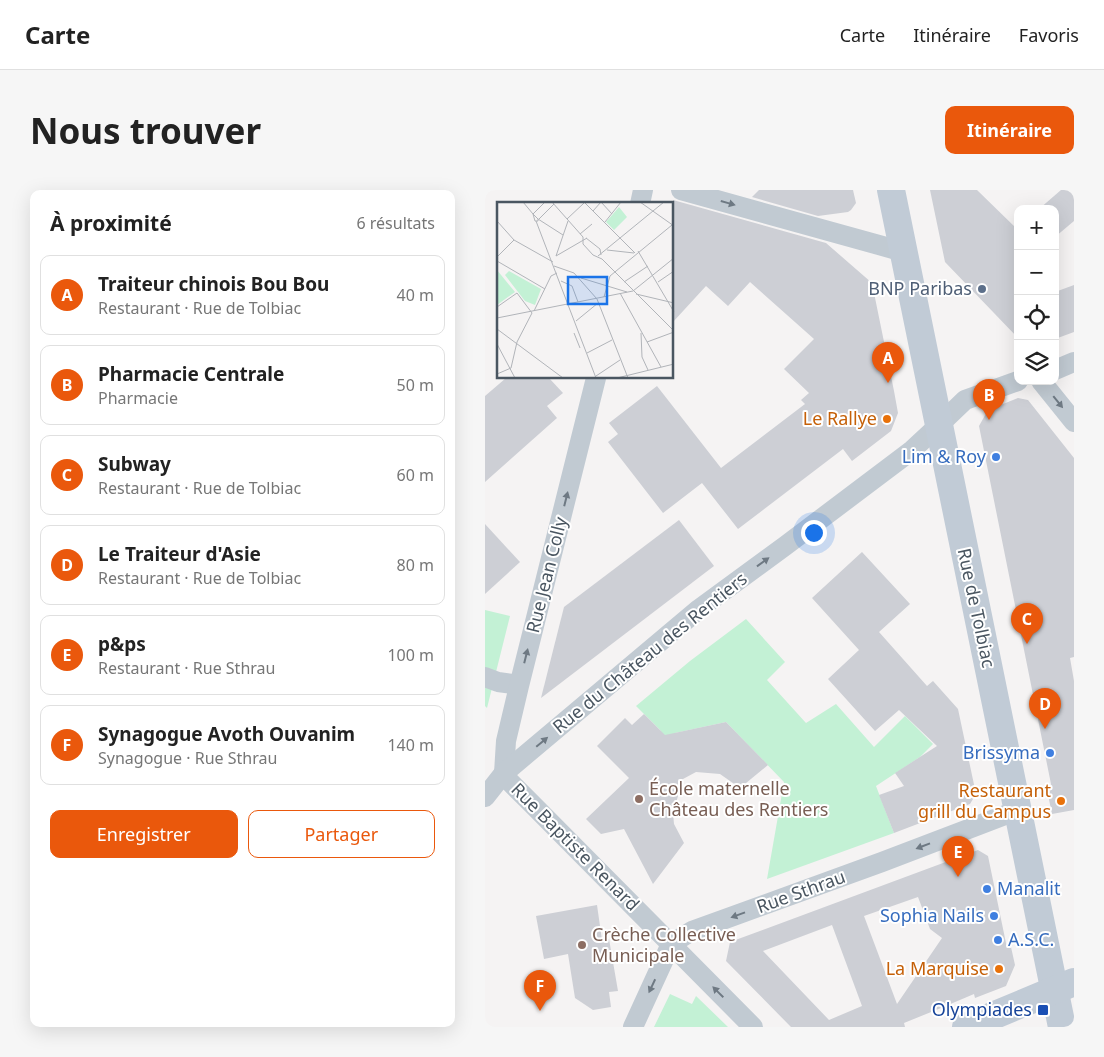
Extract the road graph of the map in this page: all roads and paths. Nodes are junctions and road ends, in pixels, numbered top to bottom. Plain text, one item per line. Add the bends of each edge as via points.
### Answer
1 (681, 190) edge
2 (891, 190) edge
3 (904, 252) junction
4 (1074, 362) edge
5 (1059, 368) edge
6 (596, 379) edge
7 (1014, 382) edge
8 (1044, 385) edge
9 (1074, 422) edge
10 (939, 425) junction
11 (485, 677) edge
12 (512, 684) dead end
13 (504, 773) junction
14 (485, 797) edge
15 (1018, 810) junction
16 (671, 944) junction
17 (1064, 986) edge
18 (633, 1027) edge
19 (753, 1027) edge
20 (966, 1027) edge
21 (1062, 1027) edge

1 -> 3 street
2 - 3 main road, Rue de Tolbiac
3 - 10 main road, Rue de Tolbiac
4 - 5 street
13 -> 6 street, Rue Jean Colly via 519,686
7 - 10 street, Rue du Château des Rentiers via 965,400
8 -> 9 street
13 -> 10 street, Rue du Château des Rentiers via 699,609 911,450
10 - 15 main road, Rue de Tolbiac
11 - 12 street
13 - 14 street, Rue du Château des Rentiers
13 - 16 street, Rue Baptiste Renard
15 -> 16 street, Rue Sthrau via 692,931
15 - 17 main road, Rue de Tolbiac
16 -> 18 street
19 -> 16 street, Rue Baptiste Renard
17 - 20 main road
17 - 21 main road, Rue de Tolbiac

